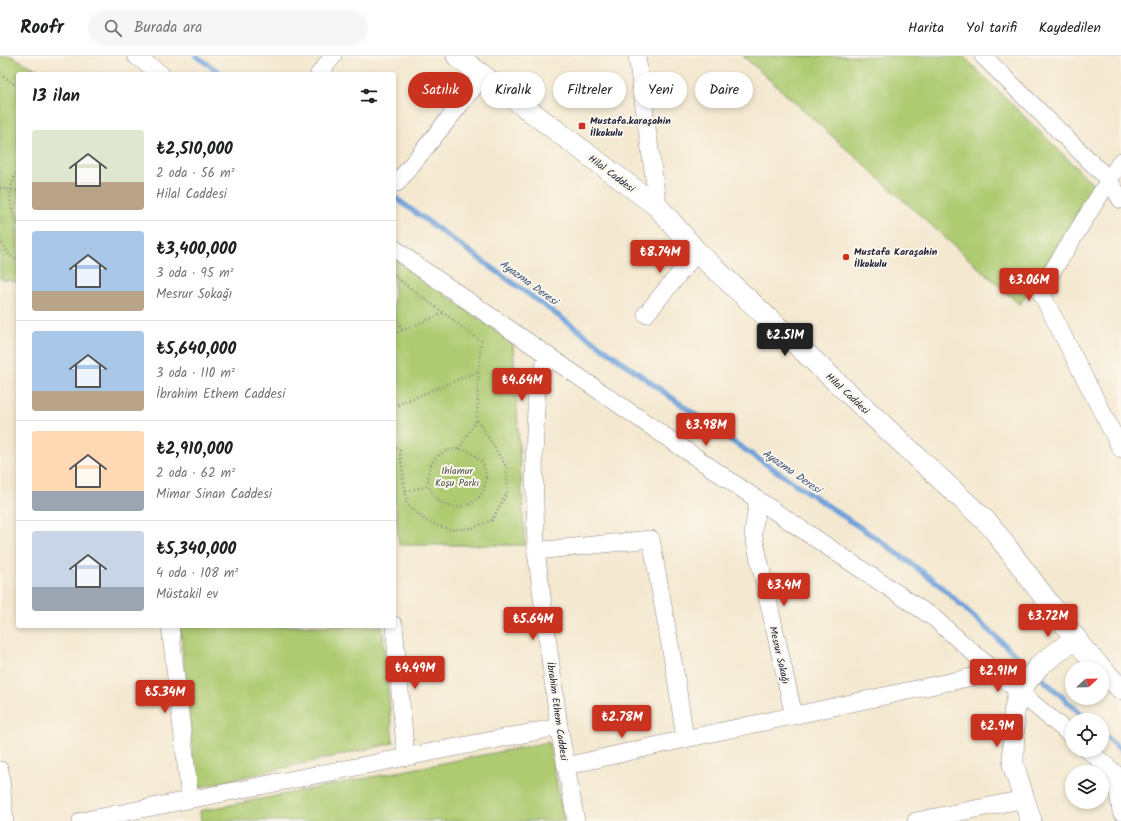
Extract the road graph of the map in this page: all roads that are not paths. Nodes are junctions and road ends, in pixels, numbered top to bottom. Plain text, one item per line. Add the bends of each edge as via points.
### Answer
1 (136, 56) edge
2 (333, 56) edge
3 (457, 56) edge
4 (637, 56) edge
5 (983, 56) edge
6 (158, 72) edge
7 (320, 72) edge
8 (481, 74) edge
9 (481, 78) edge
10 (526, 108) edge
11 (1121, 161) edge
12 (1109, 180) junction
13 (397, 183) dead end
14 (1121, 200) edge
15 (658, 207) junction
16 (396, 250) edge
17 (697, 252) junction
18 (646, 314) dead end
19 (548, 356) junction
20 (1121, 448) edge
21 (758, 500) junction
22 (536, 551) junction
23 (170, 628) edge
24 (394, 628) edge
25 (1076, 638) junction
26 (1095, 661) edge
27 (995, 672) junction
28 (1109, 676) edge
29 (1023, 687) junction
30 (1121, 689) edge
31 (794, 716) junction
32 (559, 727) junction
33 (1065, 729) edge
34 (685, 739) junction
35 (406, 756) junction
36 (1096, 757) edge
37 (566, 766) junction
38 (0, 770) edge
39 (1, 795) edge
40 (190, 799) junction
41 (1024, 799) junction
42 (1121, 812) edge
43 (5, 821) edge
44 (81, 821) edge
45 (576, 821) edge
46 (916, 821) edge
47 (1031, 821) edge

1 - 6 street
2 - 7 street
3 - 8 street, Hilal Caddesi
4 - 15 street
5 - 12 street
9 - 13 street
10 - 15 street, Hilal Caddesi
11 - 12 street
12 - 14 street
12 - 20 street via 1040,291
15 - 17 street, Hilal Caddesi
16 - 19 street
17 - 18 street
17 - 25 street, Hilal Caddesi via 990,525
19 - 21 street
19 - 22 street, İbrahim Ethem Caddesi via 537,386 534,456
21 - 27 street via 934,618
21 - 31 street, Mesrur Sokağı via 753,533
22 - 32 street, İbrahim Ethem Caddesi
22 - 34 street via 651,539
23 - 40 street
24 - 35 street
25 - 26 street, Hilal Caddesi
25 - 29 street via 1040,664
27 - 29 street
27 - 31 street
28 - 30 street, Hilal Caddesi
29 - 33 street
29 - 41 street via 1014,713 1014,764
31 - 34 street
32 - 35 street
32 - 37 street, İbrahim Ethem Caddesi
34 - 37 street
35 - 40 street
36 - 42 street via 1115,773
37 - 45 street, İbrahim Ethem Caddesi
38 - 39 street
39 - 43 street
40 - 44 street
41 - 46 street
41 - 47 street

